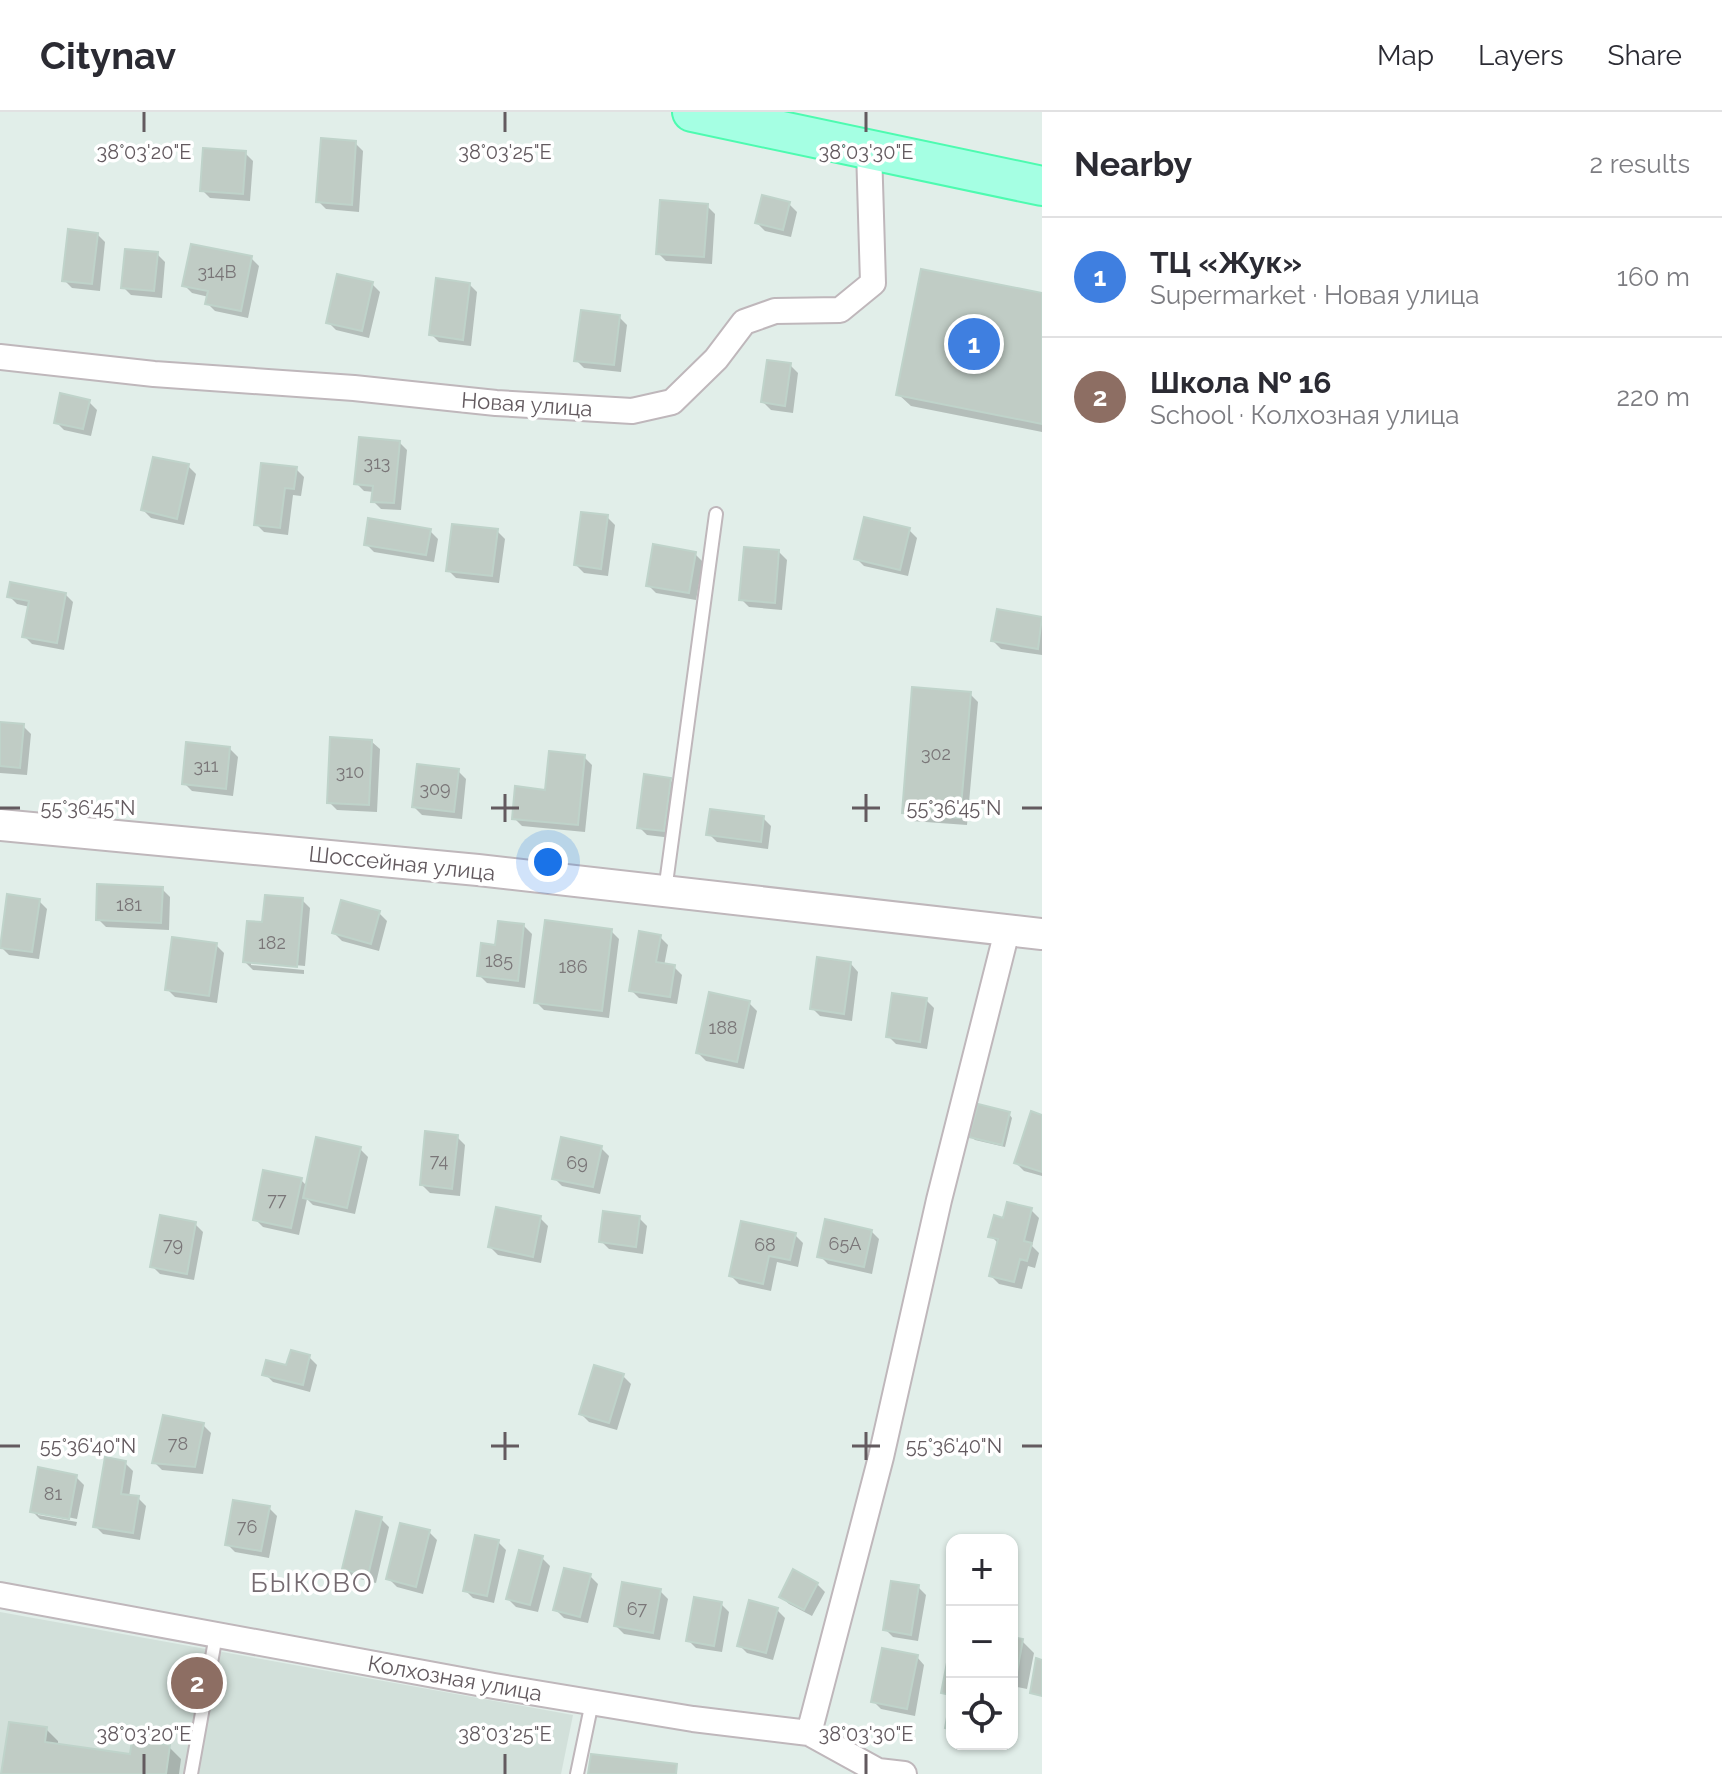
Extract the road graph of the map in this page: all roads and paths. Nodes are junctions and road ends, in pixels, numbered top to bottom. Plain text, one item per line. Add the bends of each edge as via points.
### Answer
1 (692, 112) edge
2 (869, 149) junction
3 (1042, 186) edge
4 (0, 357) edge
5 (716, 514) dead end
6 (0, 825) edge
7 (665, 892) junction
8 (1007, 931) junction
9 (1042, 934) edge
10 (0, 1595) edge
11 (216, 1635) junction
12 (592, 1702) junction
13 (809, 1733) junction
14 (879, 1772) edge
15 (191, 1774) edge
16 (577, 1774) edge
17 (904, 1774) edge

1 - 2 main road
2 - 3 main road
2 - 4 street, Новая улица via 873,283 840,310 775,311 744,322 672,402 632,411 547,407
5 - 7 lane
6 - 7 street, Шоссейная улица
7 - 8 street, Шоссейная улица
8 - 9 street, Шоссейная улица
8 - 13 street
10 - 11 street, Колхозная улица
11 - 12 street, Колхозная улица
11 - 15 lane
12 - 13 street, Колхозная улица
12 - 16 lane
13 - 14 street, Колхозная улица
14 - 17 street, Колхозная улица

